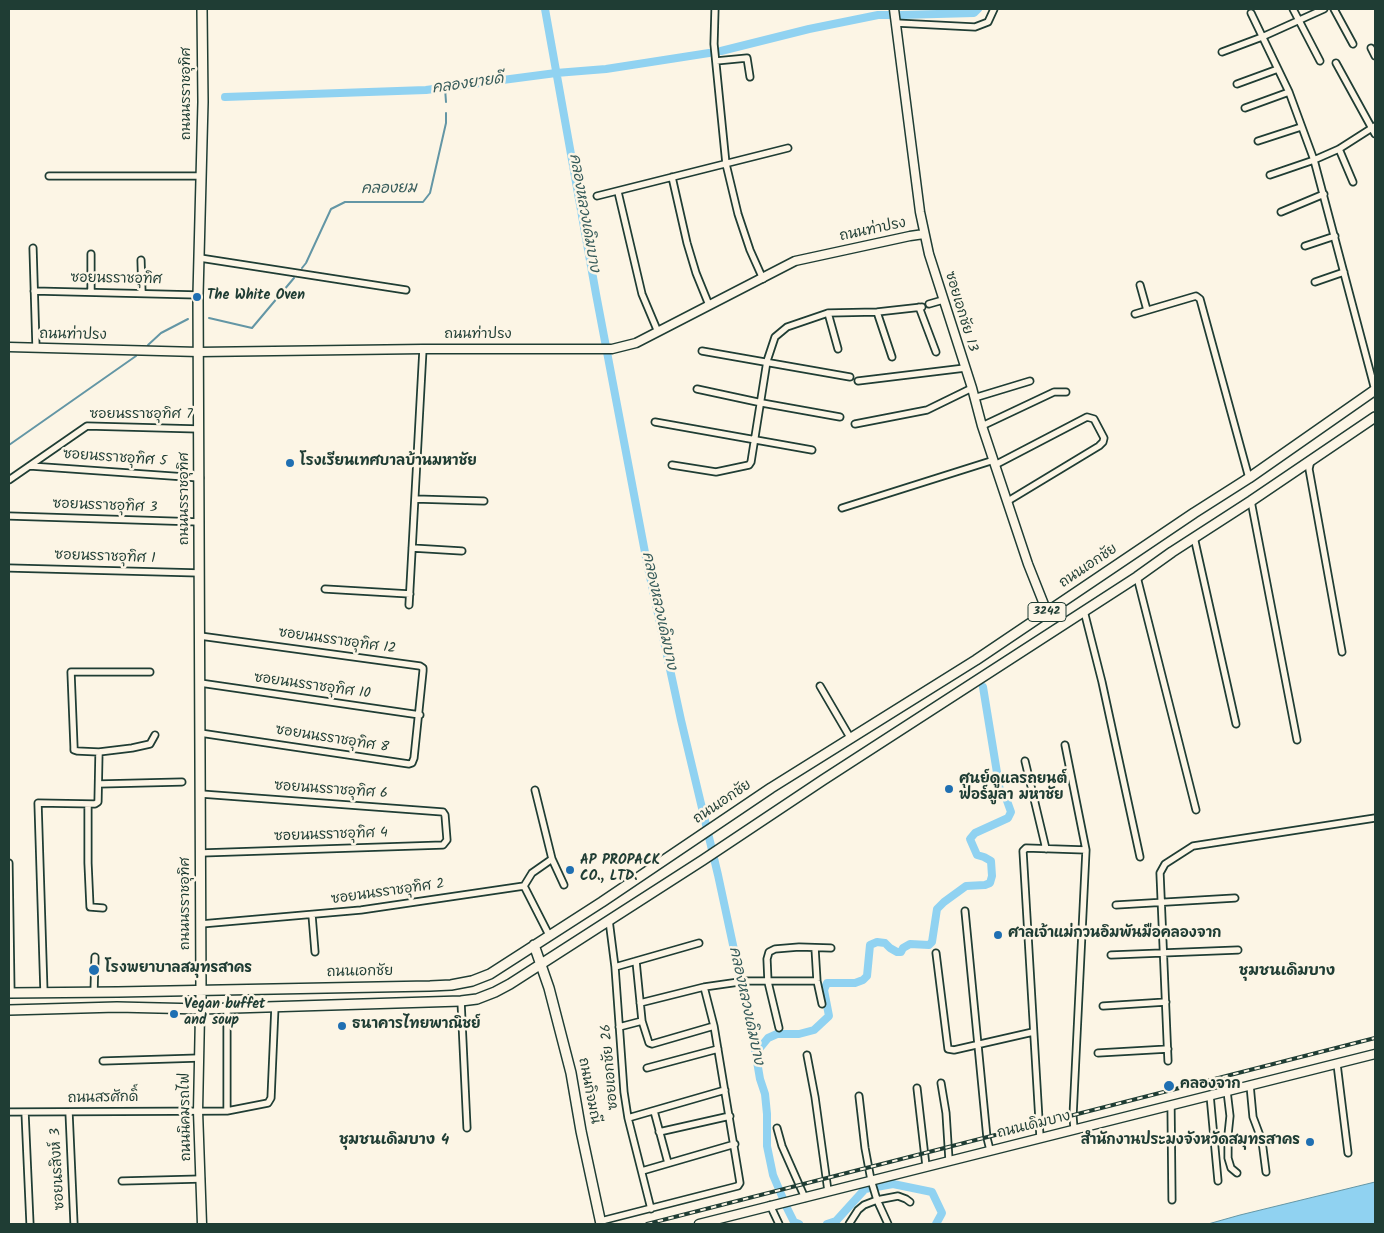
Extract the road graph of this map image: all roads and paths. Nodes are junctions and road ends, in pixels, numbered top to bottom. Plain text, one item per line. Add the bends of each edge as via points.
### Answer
1 (202, 9) edge
2 (715, 9) edge
3 (894, 9) edge
4 (994, 9) edge
5 (1293, 9) edge
6 (1324, 9) edge
7 (1334, 9) edge
8 (1251, 13) dead end
9 (1299, 21) junction
10 (896, 23) junction
11 (1262, 37) junction
12 (1353, 44) dead end
13 (1371, 48) dead end
14 (1222, 52) dead end
15 (1375, 56) edge
16 (716, 61) junction
17 (1320, 61) dead end
18 (1336, 63) dead end
19 (1278, 69) junction
20 (750, 76) dead end
21 (1237, 84) dead end
22 (1289, 92) junction
23 (1245, 108) dead end
24 (1302, 126) junction
25 (1374, 126) edge
26 (1375, 134) edge
27 (1258, 141) dead end
28 (788, 148) dead end
29 (1339, 149) junction
30 (1314, 160) junction
31 (726, 164) junction
32 (1270, 175) dead end
33 (49, 176) dead end
34 (200, 176) junction
35 (672, 177) junction
36 (1353, 182) dead end
37 (618, 192) junction
38 (1324, 194) junction
39 (597, 196) dead end
40 (1281, 212) dead end
41 (924, 234) junction
42 (1335, 236) junction
43 (1305, 246) dead end
44 (33, 248) dead end
45 (91, 254) dead end
46 (200, 258) junction
47 (141, 260) dead end
48 (1344, 272) junction
49 (762, 279) junction
50 (1315, 282) dead end
51 (1140, 285) dead end
52 (406, 290) dead end
53 (34, 291) junction
54 (91, 292) junction
55 (142, 293) junction
56 (198, 294) junction
57 (943, 300) junction
58 (929, 304) dead end
59 (710, 305) junction
60 (1147, 310) junction
61 (877, 312) junction
62 (828, 313) junction
63 (1135, 314) dead end
64 (658, 332) junction
65 (9, 347) edge
66 (36, 348) junction
67 (423, 349) junction
68 (838, 349) dead end
69 (702, 351) dead end
70 (199, 352) junction
71 (936, 352) dead end
72 (892, 358) dead end
73 (767, 361) junction
74 (964, 368) junction
75 (850, 377) dead end
76 (858, 381) dead end
77 (1030, 381) dead end
78 (972, 388) junction
79 (697, 389) dead end
80 (1375, 390) edge
81 (1066, 392) dead end
82 (974, 398) junction
83 (762, 403) junction
84 (840, 417) dead end
85 (1375, 417) edge
86 (655, 422) dead end
87 (855, 424) dead end
88 (982, 426) junction
89 (200, 429) junction
90 (755, 440) junction
91 (812, 450) dead end
92 (1311, 460) junction
93 (995, 462) junction
94 (672, 465) dead end
95 (30, 466) junction
96 (200, 478) junction
97 (1249, 478) junction
98 (9, 480) edge
99 (415, 499) junction
100 (484, 501) dead end
101 (1008, 501) junction
102 (1251, 501) junction
103 (842, 508) dead end
104 (9, 516) edge
105 (200, 522) junction
106 (1194, 537) junction
107 (412, 548) junction
108 (462, 551) dead end
109 (9, 568) edge
110 (200, 573) junction
111 (1137, 577) junction
112 (325, 589) dead end
113 (410, 594) junction
114 (409, 605) dead end
115 (1084, 611) junction
116 (1047, 612) junction
117 (200, 636) junction
118 (1342, 652) dead end
119 (150, 672) dead end
120 (200, 684) junction
121 (820, 686) dead end
122 (420, 715) junction
123 (1236, 724) dead end
124 (200, 733) junction
125 (154, 736) dead end
126 (852, 739) junction
127 (1297, 740) dead end
128 (1065, 745) dead end
129 (99, 752) junction
130 (1025, 761) dead end
131 (182, 782) dead end
132 (99, 784) junction
133 (535, 790) dead end
134 (201, 794) junction
135 (88, 804) junction
136 (1196, 810) dead end
137 (1375, 818) edge
138 (446, 828) joint
139 (1046, 849) junction
140 (1086, 850) junction
141 (201, 853) junction
142 (1140, 857) dead end
143 (552, 859) junction
144 (9, 863) edge
145 (564, 885) dead end
146 (524, 886) junction
147 (1236, 898) dead end
148 (1161, 903) junction
149 (1116, 906) dead end
150 (103, 908) dead end
151 (965, 911) dead end
152 (312, 915) junction
153 (610, 920) junction
154 (201, 924) junction
155 (549, 935) junction
156 (699, 943) dead end
157 (534, 945) junction
158 (815, 948) junction
159 (831, 948) dead end
160 (1238, 950) dead end
161 (315, 952) dead end
162 (936, 953) dead end
163 (1163, 953) junction
164 (1111, 955) dead end
165 (95, 957) dead end
166 (636, 961) junction
167 (541, 964) junction
168 (615, 967) junction
169 (817, 981) junction
170 (768, 982) junction
171 (704, 987) junction
172 (201, 990) junction
173 (94, 992) junction
174 (10, 993) edge
175 (44, 993) junction
176 (461, 1002) junction
177 (1166, 1002) junction
178 (640, 1003) junction
179 (822, 1004) dead end
180 (276, 1006) junction
181 (1103, 1006) dead end
182 (227, 1008) junction
183 (201, 1009) junction
184 (9, 1010) edge
185 (642, 1021) junction
186 (714, 1026) junction
187 (619, 1027) junction
188 (779, 1028) dead end
189 (1033, 1032) junction
190 (978, 1044) junction
191 (718, 1049) junction
192 (1168, 1049) junction
193 (1098, 1053) dead end
194 (1375, 1054) edge
195 (807, 1055) dead end
196 (199, 1058) junction
197 (103, 1060) dead end
198 (1168, 1061) dead end
199 (1336, 1064) junction
200 (647, 1068) dead end
201 (941, 1083) dead end
202 (1250, 1085) junction
203 (917, 1088) dead end
204 (725, 1090) junction
205 (1227, 1091) junction
206 (1210, 1095) junction
207 (859, 1096) dead end
208 (1171, 1105) junction
209 (198, 1111) junction
210 (227, 1111) junction
211 (654, 1111) junction
212 (9, 1112) edge
213 (25, 1112) junction
214 (69, 1112) junction
215 (730, 1116) junction
216 (628, 1118) junction
217 (468, 1128) dead end
218 (777, 1128) dead end
219 (1074, 1129) junction
220 (659, 1132) junction
221 (1040, 1137) junction
222 (735, 1144) junction
223 (990, 1150) junction
224 (1348, 1153) dead end
225 (949, 1160) junction
226 (668, 1163) junction
227 (926, 1166) junction
228 (642, 1171) junction
229 (1266, 1172) dead end
230 (1237, 1173) dead end
231 (201, 1179) junction
232 (871, 1180) junction
233 (122, 1181) dead end
234 (1218, 1181) dead end
235 (828, 1191) junction
236 (805, 1198) junction
237 (877, 1200) junction
238 (1172, 1200) dead end
239 (910, 1202) dead end
240 (771, 1205) junction
241 (651, 1209) junction
242 (601, 1223) edge
243 (30, 1224) edge
244 (74, 1224) edge
245 (202, 1224) edge
246 (699, 1224) edge
247 (780, 1224) edge
248 (849, 1224) edge
249 (888, 1224) edge

1 - 34 main road, ถนนนรราชอุทิศ
2 - 16 street
3 - 10 street, ซอยเอกชัย 13
4 - 10 street via 988,22 975,27
5 - 9 street
6 - 9 street
7 - 12 street
8 - 11 street
9 - 11 street
9 - 17 street
10 - 41 street, ซอยเอกชัย 13
11 - 14 street
11 - 19 street
13 - 15 street
16 - 20 street via 747,58
16 - 31 street
18 - 25 street
19 - 21 street
19 - 22 street
22 - 23 street
22 - 24 street
24 - 27 street
24 - 30 street
25 - 26 street
25 - 29 street
28 - 31 street
29 - 30 street
29 - 36 street
30 - 32 street
30 - 38 street
31 - 35 street
31 - 49 street via 738,214
33 - 34 street
34 - 46 main road, ถนนนรราชอุทิศ
35 - 37 street
35 - 59 street via 696,273
37 - 39 street
37 - 64 street via 642,294
38 - 40 street
38 - 42 street
41 - 49 street, ถนนท่าปรง via 795,261
41 - 57 street, ซอยเอกชัย 13
42 - 43 street
42 - 48 street
44 - 53 street
45 - 54 street
46 - 52 street
46 - 56 main road, ถนนนรราชอุทิศ
47 - 55 street
48 - 50 street
48 - 80 street
49 - 59 street, ถนนท่าปรง
51 - 60 street
53 - 54 street, ซอยนรราชอุทิศ
53 - 66 street
54 - 55 street, ซอยนรราชอุทิศ
55 - 56 street, ซอยนรราชอุทิศ
56 - 70 main road, ถนนนรราชอุทิศ
57 - 58 street
57 - 74 street, ซอยเอกชัย 13
59 - 64 street, ถนนท่าปรง
60 - 63 street
60 - 97 street via 1196,296 1200,299
61 - 62 street
61 - 71 street via 920,307
61 - 72 street
62 - 68 street
62 - 73 street via 787,326 772,343
64 - 67 street, ถนนท่าปรง via 636,343 612,349
65 - 66 street, ถนนท่าปรง
66 - 70 street, ถนนท่าปรง
67 - 70 street, ถนนท่าปรง
67 - 99 street
69 - 73 street
70 - 89 main road, ถนนนรราชอุทิศ
73 - 75 street
73 - 83 street
74 - 76 street
74 - 78 street, ซอยเอกชัย 13
77 - 82 street
78 - 82 street, ซอยเอกชัย 13
78 - 87 street via 927,410
79 - 83 street
80 - 97 main road, ถนนเอกชัย / 3242
81 - 88 street via 1054,392
82 - 88 street, ซอยเอกชัย 13
83 - 84 street
83 - 90 street
85 - 92 main road, 3242
86 - 90 street
88 - 93 street, ซอยเอกชัย 13
89 - 95 street, ซอยนรราชอุทิศ 7 via 87,426
89 - 96 main road, ถนนนรราชอุทิศ
90 - 91 street
90 - 94 street via 752,462 747,466 716,472
92 - 102 main road, 3242
92 - 118 street
93 - 101 street, ซอยเอกชัย 13
93 - 101 street via 1087,417 1094,419 1104,438 1099,446
93 - 103 street
95 - 96 street, ซอยนรราชอุทิศ 5
95 - 98 street, ซอยนรราชอุทิศ 7
96 - 105 main road, ถนนนรราชอุทิศ
97 - 116 main road, ถนนเอกชัย / 3242
99 - 100 street
99 - 107 street
101 - 116 street, ซอยเอกชัย 13
102 - 106 main road, 3242
102 - 127 street
104 - 105 street, ซอยนรราชอุทิศ 3
105 - 110 main road, ถนนนรราชอุทิศ
106 - 111 main road, 3242
106 - 123 street
107 - 108 street
107 - 113 street
109 - 110 street, ซอยนรราชอุทิศ 1
110 - 117 main road, ถนนนรราชอุทิศ
111 - 115 main road, 3242
111 - 136 street
112 - 113 street
113 - 114 street
115 - 142 street
115 - 153 main road, 3242
116 - 126 main road, ถนนเอกชัย / 3242
117 - 120 main road, ถนนนรราชอุทิศ
117 - 122 street, ซอยนนรราชอุทิศ 12 via 422,667
119 - 129 street via 71,672 74,750
120 - 122 street, ซอยนนรราชอุทิศ 10
120 - 124 main road, ถนนนรราชอุทิศ
121 - 126 street
122 - 124 street, ซอยนนรราชอุทิศ 8 via 414,758 409,764
124 - 134 main road, ถนนนรราชอุทิศ
125 - 129 street via 146,746
126 - 155 main road, ถนนเอกชัย / 3242 via 771,788
128 - 140 street
129 - 132 street
130 - 139 street
131 - 132 street
132 - 135 street via 98,802
133 - 143 street
134 - 138 street, ซอยนนรราชอุทิศ 6 via 443,812
134 - 141 main road, ถนนนรราชอุทิศ
135 - 150 street via 90,907
135 - 175 street via 38,803
137 - 148 street via 1193,846 1165,864 1160,873
138 - 141 street, ซอยนนรราชอุทิศ 4 via 447,840 443,845
139 - 140 street
139 - 189 street via 1026,848 1023,851
140 - 219 street
141 - 154 main road, ถนนนรราชอุทิศ
143 - 145 street
143 - 146 street via 532,873
144 - 174 street
146 - 152 street, ซอยนนรราชอุทิศ 2
146 - 155 street
147 - 148 street
148 - 149 street
148 - 163 street
151 - 190 street
152 - 154 street, ซอยนนรราชอุทิศ 2
152 - 161 street
153 - 167 main road
153 - 168 street, ซอยเอกชัย 26
154 - 172 main road, ถนนนรราชอุทิศ
155 - 157 main road, ถนนเอกชัย
156 - 166 street
157 - 167 main road, ถนนกิจมณี
157 - 172 main road, ถนนเอกชัย via 490,974 451,985
158 - 159 street
158 - 169 street
158 - 170 street via 772,950 767,959
160 - 163 street
162 - 190 street via 948,1049
163 - 164 street
163 - 177 street
165 - 173 street
166 - 168 street
166 - 178 street
167 - 176 main road via 495,992
167 - 242 main road, ถนนกิจมณี via 571,1073
168 - 187 street, ซอยเอกชัย 26
169 - 170 street
169 - 179 street
170 - 171 street via 746,981
170 - 188 street
171 - 178 street
171 - 186 street
172 - 173 main road, ถนนเอกชัย
172 - 183 main road, ถนนนรราชอุทิศ
173 - 175 main road, ถนนเอกชัย
174 - 175 main road, ถนนเอกชัย
176 - 180 main road
176 - 217 street
177 - 181 street
177 - 192 street
178 - 185 street
180 - 182 main road
180 - 210 street, ถนนสรศักดิ์ via 271,1100 268,1104
182 - 183 main road
182 - 210 street
183 - 184 main road
183 - 196 street, ถนนนิคมรถไฟ
185 - 186 street via 652,1044
185 - 187 street
186 - 191 street
187 - 216 street, ซอยเอกชัย 26
189 - 190 street
189 - 221 street
190 - 223 street
191 - 200 street
191 - 204 street
192 - 193 street
192 - 198 street
194 - 199 street, ถนนเดิมบาง
195 - 235 street
196 - 197 street
196 - 209 street, ถนนนิคมรถไฟ
199 - 202 street, ถนนเดิมบาง
199 - 224 street
201 - 225 street
202 - 205 street, ถนนเดิมบาง
202 - 229 street via 1253,1117 1262,1141
203 - 227 street
204 - 211 street
204 - 215 street
205 - 206 street, ถนนเดิมบาง
205 - 230 street via 1230,1116 1228,1158
206 - 208 street, ถนนเดิมบาง
206 - 234 street
207 - 232 street
208 - 219 street, ถนนเดิมบาง
208 - 238 street
209 - 210 street, ถนนสรศักดิ์
209 - 214 street, ถนนสรศักดิ์
209 - 231 street, ถนนนิคมรถไฟ
211 - 216 street
211 - 220 street
212 - 213 street, ถนนสรศักดิ์
213 - 214 street, ถนนสรศักดิ์
213 - 243 street
214 - 244 street, ซอยนรสิงห์ 3
215 - 220 street
215 - 222 street
216 - 228 street, ซอยเอกชัย 26
218 - 236 street
219 - 221 street, ถนนเดิมบาง
220 - 226 street
221 - 223 street, ถนนเดิมบาง
222 - 226 street
222 - 241 street via 741,1181 738,1186
223 - 225 street, ถนนเดิมบาง
225 - 227 street, ถนนเดิมบาง
226 - 228 street
227 - 232 street, ถนนเดิมบาง
228 - 241 street, ซอยเอกชัย 26
231 - 233 street
231 - 245 street, ถนนนิคมรถไฟ
232 - 235 street, ถนนเดิมบาง
232 - 237 street
235 - 236 street, ถนนเดิมบาง
236 - 240 street, ถนนเดิมบาง
237 - 239 street via 898,1196
237 - 248 street via 858,1210
237 - 249 street
240 - 246 street, ถนนเดิมบาง
240 - 247 street
241 - 242 street

